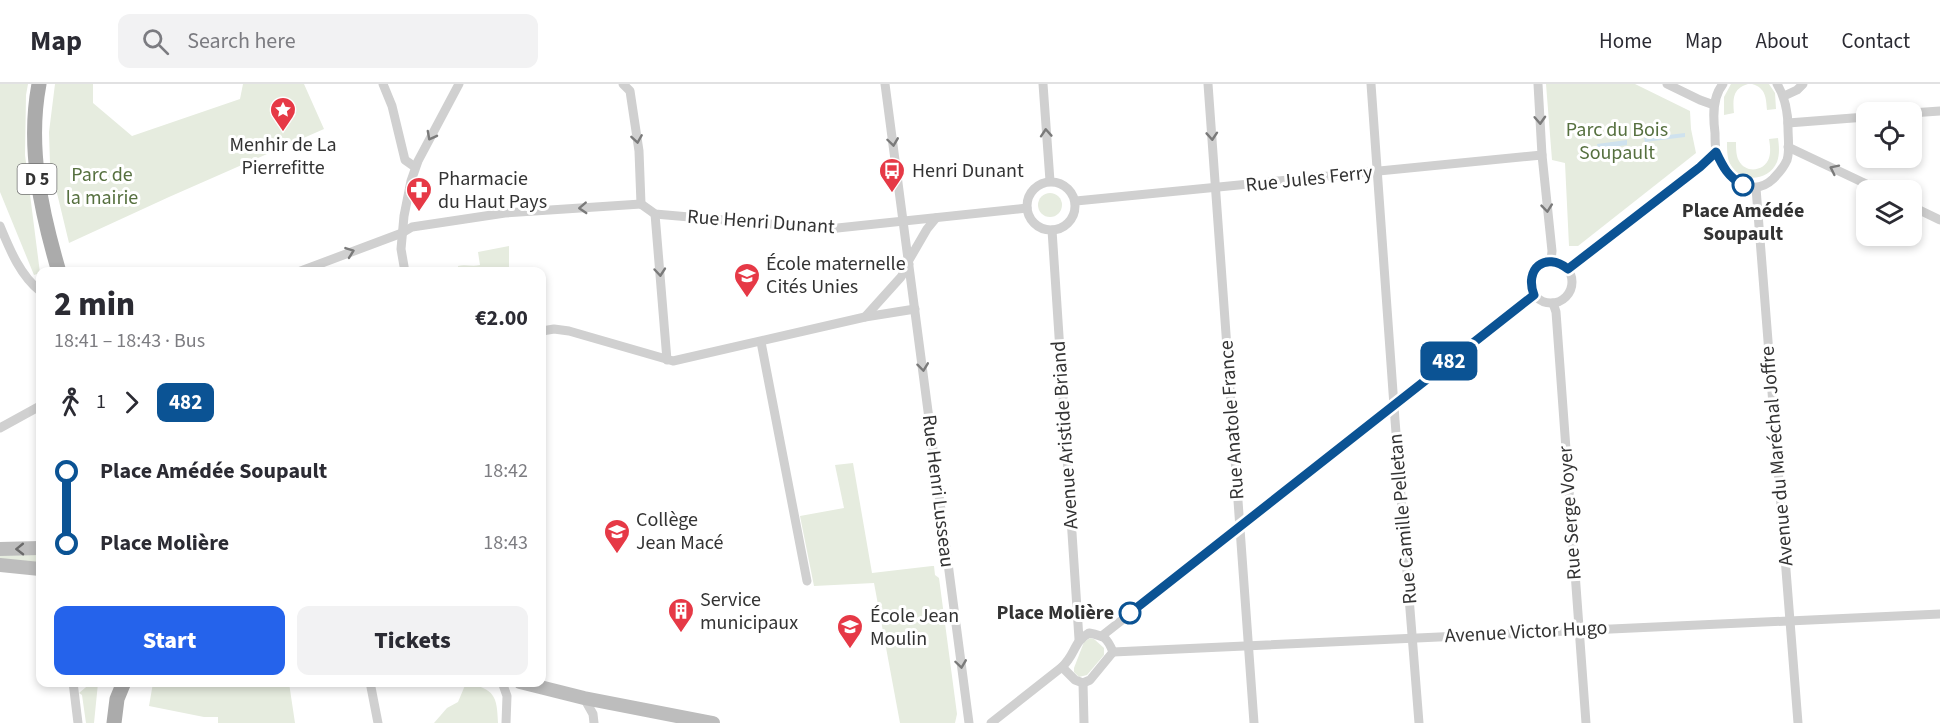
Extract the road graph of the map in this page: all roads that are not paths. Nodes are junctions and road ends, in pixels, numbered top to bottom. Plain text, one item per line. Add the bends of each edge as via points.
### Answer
1 (39, 84) edge
2 (383, 84) edge
3 (459, 84) edge
4 (623, 84) edge
5 (885, 84) edge
6 (1043, 84) edge
7 (1209, 84) edge
8 (1371, 84) edge
9 (1538, 84) edge
10 (1666, 84) edge
11 (1723, 84) edge
12 (1777, 84) edge
13 (1803, 84) edge
14 (1784, 96) junction
15 (1714, 105) junction
16 (1940, 111) edge
17 (1922, 112) edge
18 (1856, 118) edge
19 (1788, 123) junction
20 (1788, 147) junction
21 (1716, 152) junction
22 (1542, 155) junction
23 (415, 167) junction
24 (1379, 172) junction
25 (1858, 180) edge
26 (1050, 181) junction
27 (1216, 188) junction
28 (1756, 188) junction
29 (1076, 201) junction
30 (641, 204) junction
31 (1027, 208) junction
32 (1922, 211) edge
33 (655, 214) junction
34 (936, 218) junction
35 (1940, 220) edge
36 (903, 222) junction
37 (0, 226) edge
38 (1052, 230) junction
39 (402, 233) junction
40 (1551, 261) junction
41 (909, 262) junction
42 (58, 267) edge
43 (311, 267) edge
44 (404, 267) edge
45 (1568, 269) junction
46 (36, 287) edge
47 (1534, 295) junction
48 (1553, 303) junction
49 (915, 309) junction
50 (866, 317) junction
51 (546, 330) edge
52 (761, 342) junction
53 (667, 360) junction
54 (1394, 405) junction
55 (36, 408) edge
56 (0, 428) edge
57 (1240, 527) junction
58 (36, 548) edge
59 (0, 549) edge
60 (0, 565) edge
61 (36, 569) edge
62 (807, 581) dead end
63 (1940, 614) edge
64 (1790, 621) junction
65 (1579, 630) junction
66 (1103, 635) junction
67 (1413, 638) junction
68 (1078, 639) junction
69 (1248, 645) junction
70 (1113, 652) junction
71 (1062, 667) junction
72 (1083, 683) junction
73 (74, 687) edge
74 (115, 687) edge
75 (122, 687) edge
76 (371, 687) edge
77 (504, 687) edge
78 (540, 687) edge
79 (584, 698) junction
80 (117, 699) junction
81 (78, 723) edge
82 (114, 723) edge
83 (378, 723) edge
84 (506, 723) edge
85 (594, 723) edge
86 (713, 723) edge
87 (969, 723) edge
88 (991, 723) edge
89 (1084, 723) edge
90 (1254, 723) edge
91 (1419, 723) edge
92 (1586, 723) edge
93 (1798, 723) edge

1 - 42 main road, D 5 via 35,102 36,175
2 - 23 street via 405,160
3 -> 23 street
4 -> 30 street via 630,91 639,151
5 -> 36 street, Rue Henri Lusseau
26 -> 6 street
7 -> 27 street, Rue Anatole France
8 - 24 street, Rue Camille Pelletan
9 -> 22 street
10 - 15 street
11 - 15 street
12 - 14 street
13 - 14 street
14 - 19 street
15 - 21 street
16 - 17 street
18 - 19 street
19 - 20 street
25 -> 20 street
20 - 28 street via 1779,172 1770,182
21 - 28 street via 1732,179
21 - 45 street
22 - 24 street, Rue Jules Ferry
22 -> 40 street
23 - 39 street
24 - 27 street, Rue Jules Ferry
24 - 54 street, Rue Camille Pelletan
26 - 29 street via 1063,184
26 - 31 street via 1031,192
27 - 29 street, Rue Jules Ferry
27 - 57 street, Rue Anatole France
28 - 64 street, Avenue du Maréchal Joffre
29 - 38 street via 1071,221
30 - 33 street
30 -> 39 street via 505,213 412,227
31 - 34 street
31 - 38 street via 1037,226
32 - 35 street
33 - 36 street, Rue Henri Dunant via 828,229
33 -> 53 street
34 - 36 street
34 - 41 street via 917,243
36 - 41 street, Rue Henri Lusseau
37 - 46 street via 14,257
38 - 68 street, Avenue Aristide Briand
43 -> 39 street
39 - 44 street
40 - 45 street
40 - 47 street via 1540,264 1532,273
41 - 49 street, Rue Henri Lusseau
41 - 50 street
45 - 48 street via 1571,290 1564,299
47 - 48 street
47 - 54 street
48 - 65 street, Rue Serge Voyer
49 - 50 street
49 -> 87 street, Rue Henri Lusseau
50 - 52 street
51 - 53 street via 569,331
52 - 53 street
52 - 62 street
54 - 57 street
54 - 67 street, Rue Camille Pelletan
55 - 56 street
57 - 66 street
57 - 69 street, Rue Anatole France
58 -> 59 main road
60 - 61 main road
63 - 64 street, Avenue Victor Hugo
64 - 65 street, Avenue Victor Hugo
64 - 93 street, Avenue du Maréchal Joffre
65 - 67 street, Avenue Victor Hugo
65 - 92 street, Rue Serge Voyer
66 - 68 street via 1089,633
66 - 70 street
67 - 69 street, Avenue Victor Hugo
67 - 91 street, Rue Camille Pelletan
68 - 71 street via 1071,658
69 - 70 street, Avenue Victor Hugo
69 - 90 street, Rue Anatole France
70 - 72 street
71 - 72 street
71 - 88 street
72 - 89 street
73 - 81 street
74 - 80 main road
75 - 80 main road
76 - 83 street
77 - 84 street
78 - 79 main road
79 - 85 street
79 - 86 main road
80 - 82 main road

